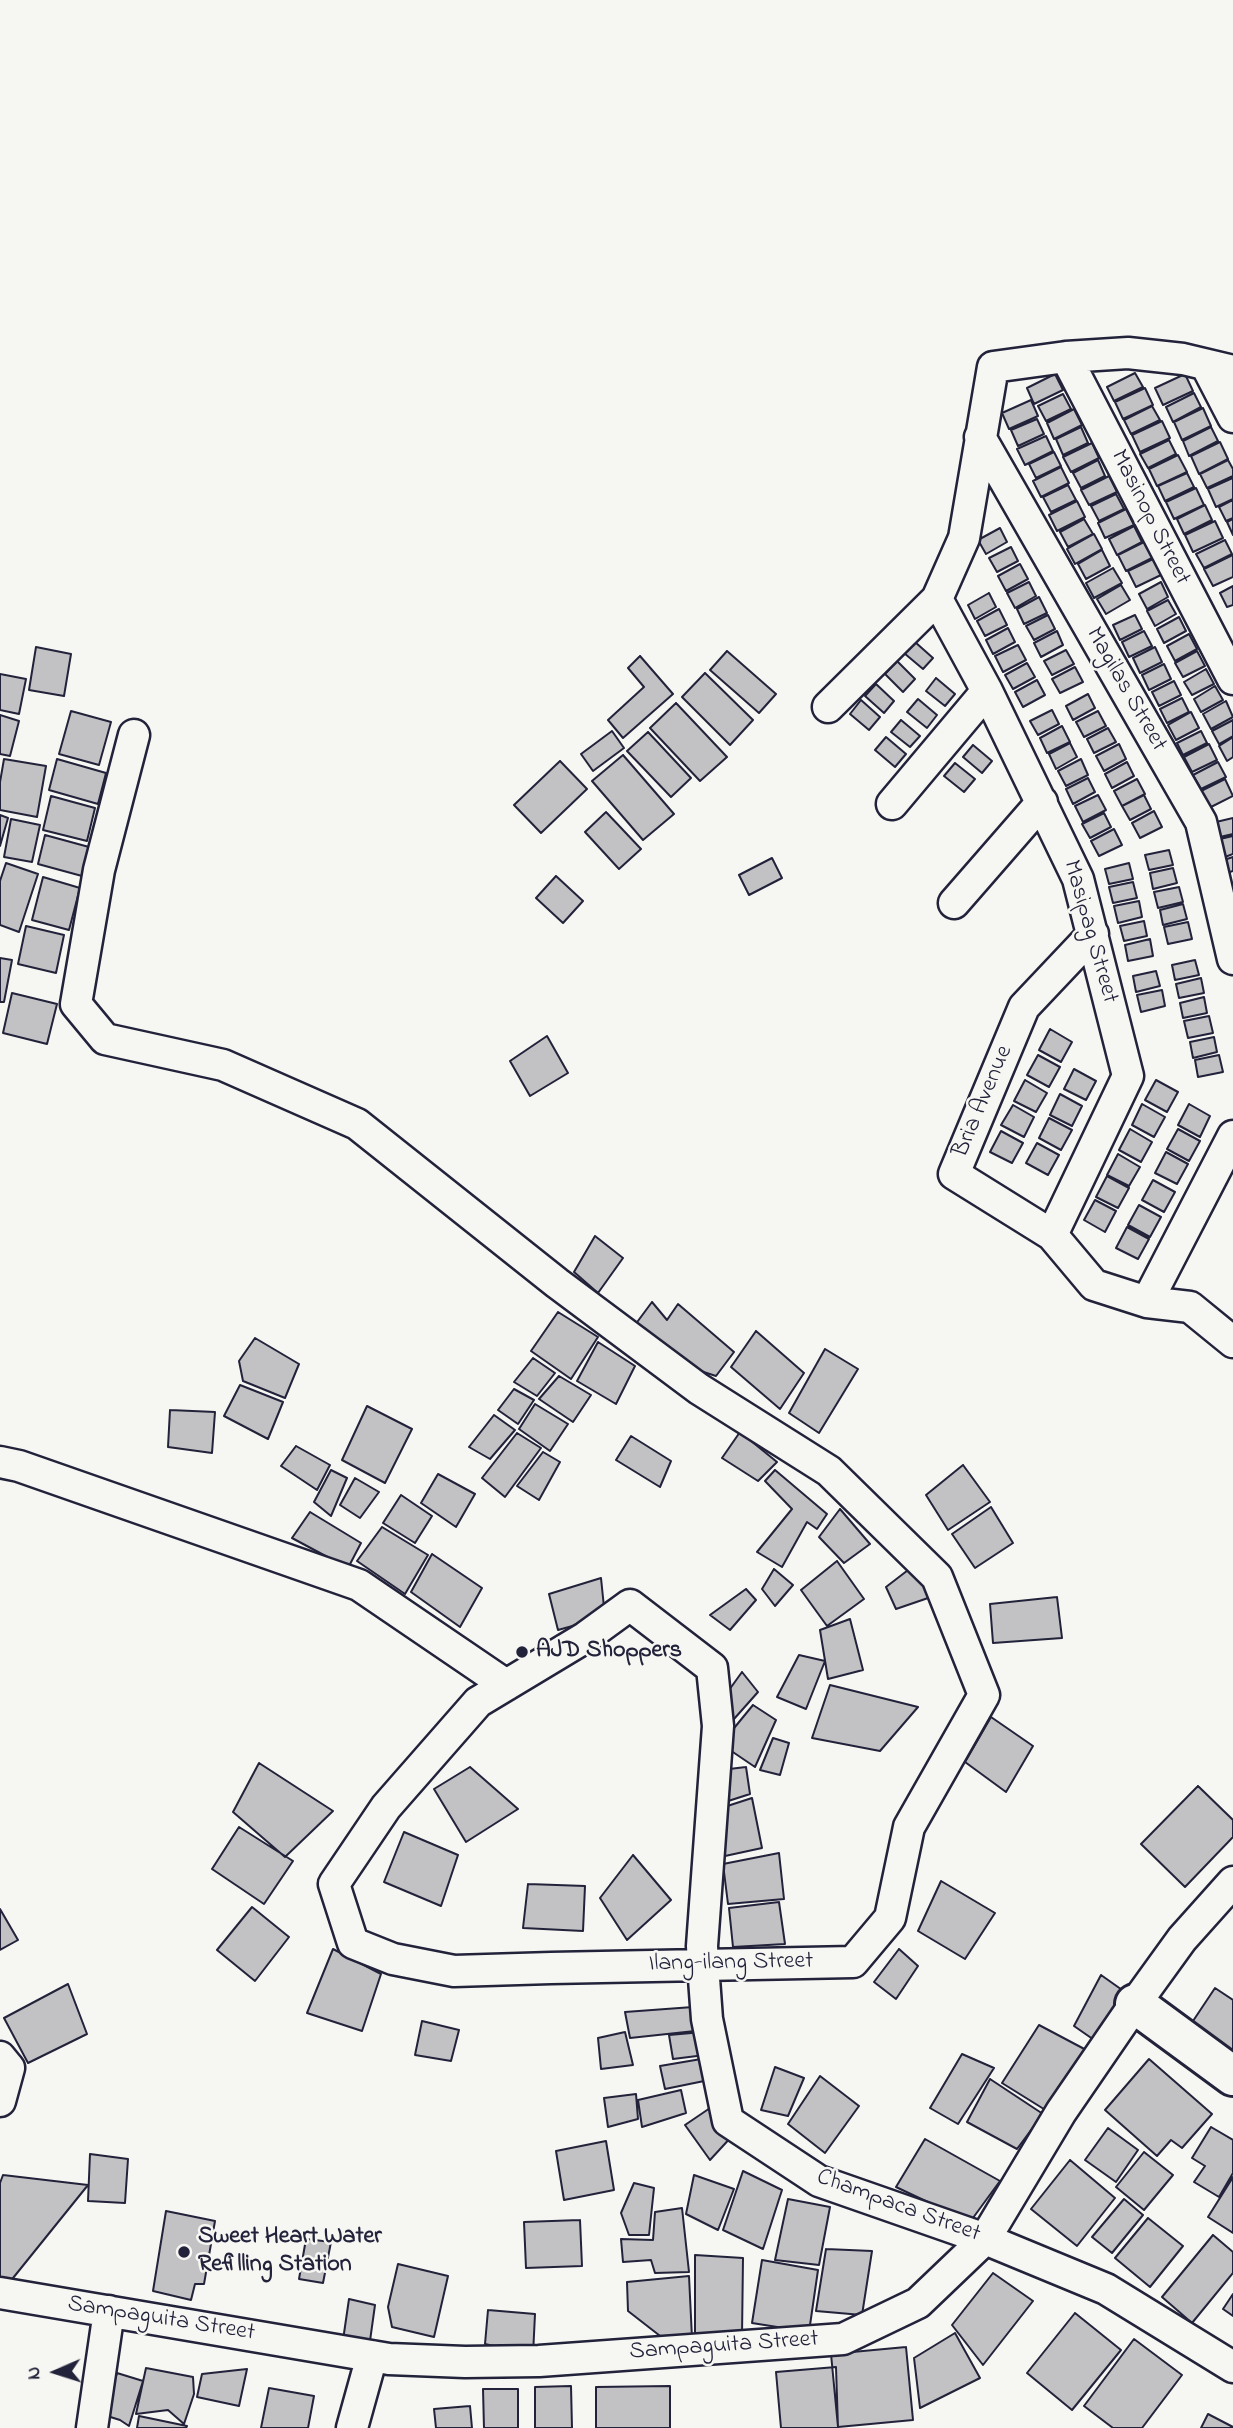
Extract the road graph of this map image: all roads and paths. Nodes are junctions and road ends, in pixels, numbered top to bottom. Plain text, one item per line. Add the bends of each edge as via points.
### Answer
1 (1066, 357) junction
2 (1220, 368) edge
3 (1233, 417) edge
4 (980, 437) junction
5 (937, 599) junction
6 (1233, 679) edge
7 (987, 691) junction
8 (828, 707) dead end
9 (134, 735) dead end
10 (1042, 802) junction
11 (892, 803) dead end
12 (954, 903) dead end
13 (1093, 934) junction
14 (1233, 959) edge
15 (1233, 1136) edge
16 (1052, 1235) junction
17 (1147, 1301) junction
18 (1233, 1342) edge
19 (0, 1462) edge
20 (630, 1605) joint
21 (506, 1685) junction
22 (1233, 1882) edge
23 (703, 1965) junction
24 (1135, 2004) junction
25 (0, 2057) edge
26 (1233, 2076) edge
27 (0, 2101) edge
28 (985, 2239) junction
29 (0, 2293) edge
30 (109, 2311) junction
31 (372, 2356) junction
32 (1233, 2367) edge
33 (93, 2428) edge
34 (352, 2428) edge

1 - 2 street via 1128,353
1 - 4 street via 993,367
1 - 6 street, Masinop Street
2 - 3 street
4 - 5 street via 964,538
4 - 14 street, Magilas Street via 1200,822
5 - 7 street, Masipag Street
5 - 8 street
7 - 10 street, Masipag Street
7 - 11 street
9 - 23 street, Ilang-ilang Street via 99,870 75,1004 105,1039 223,1065 357,1124 699,1389 829,1471 937,1577 984,1695 909,1828 890,1918 853,1962
10 - 12 street
10 - 13 street, Masipag Street via 1078,879
13 - 16 street, Masipag Street via 1128,1076
13 - 16 street, Bria Avenue via 1024,1007 954,1174
15 - 17 street
16 - 17 street, Bria Avenue via 1094,1286
17 - 18 street, Bria Avenue via 1190,1307
19 - 21 street via 359,1585
20 - 21 street, Ilang-ilang Street
20 - 23 street, Champaca Street via 712,1668 718,1726
21 - 23 street, Ilang-ilang Street via 478,1702 386,1807 334,1884 353,1943 393,1959 454,1971
22 - 24 street, Sampaguita Street via 1182,1939
23 - 28 street, Champaca Street via 707,2019 728,2121 818,2181
24 - 26 street
24 - 28 street, Sampaguita Street via 1061,2112
25 - 27 street via 9,2068
28 - 31 street, Sampaguita Street via 918,2303 843,2339 539,2361
28 - 32 street, Champaca Street via 1106,2289
29 - 30 street, Sampaguita Street
30 - 31 street, Sampaguita Street
30 - 33 street
31 - 34 street

